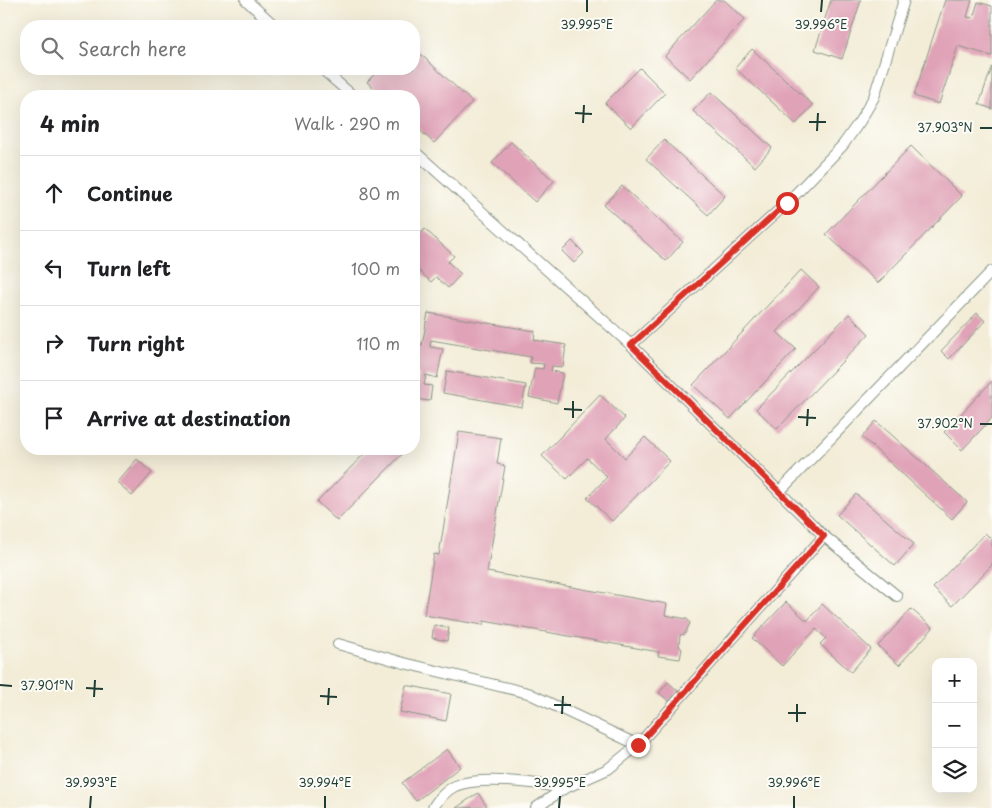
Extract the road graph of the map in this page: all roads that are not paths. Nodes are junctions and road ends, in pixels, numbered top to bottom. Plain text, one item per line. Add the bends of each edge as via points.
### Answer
1 (246, 0) edge
2 (904, 0) edge
3 (268, 20) edge
4 (329, 75) edge
5 (346, 90) edge
6 (420, 156) edge
7 (992, 272) edge
8 (631, 345) junction
9 (780, 492) junction
10 (824, 536) junction
11 (897, 596) dead end
12 (338, 644) dead end
13 (638, 745) junction
14 (562, 790) junction
15 (433, 808) edge
16 (536, 808) edge

1 - 3 lane
2 - 8 lane via 874,97 843,145 787,203
4 - 5 lane
6 - 8 lane
7 - 9 lane
8 - 9 lane
9 - 10 lane
10 - 11 lane
10 - 13 lane
12 - 13 lane via 528,693
13 - 14 lane via 608,769
14 - 15 lane via 547,785 482,781 454,786
14 - 16 lane

